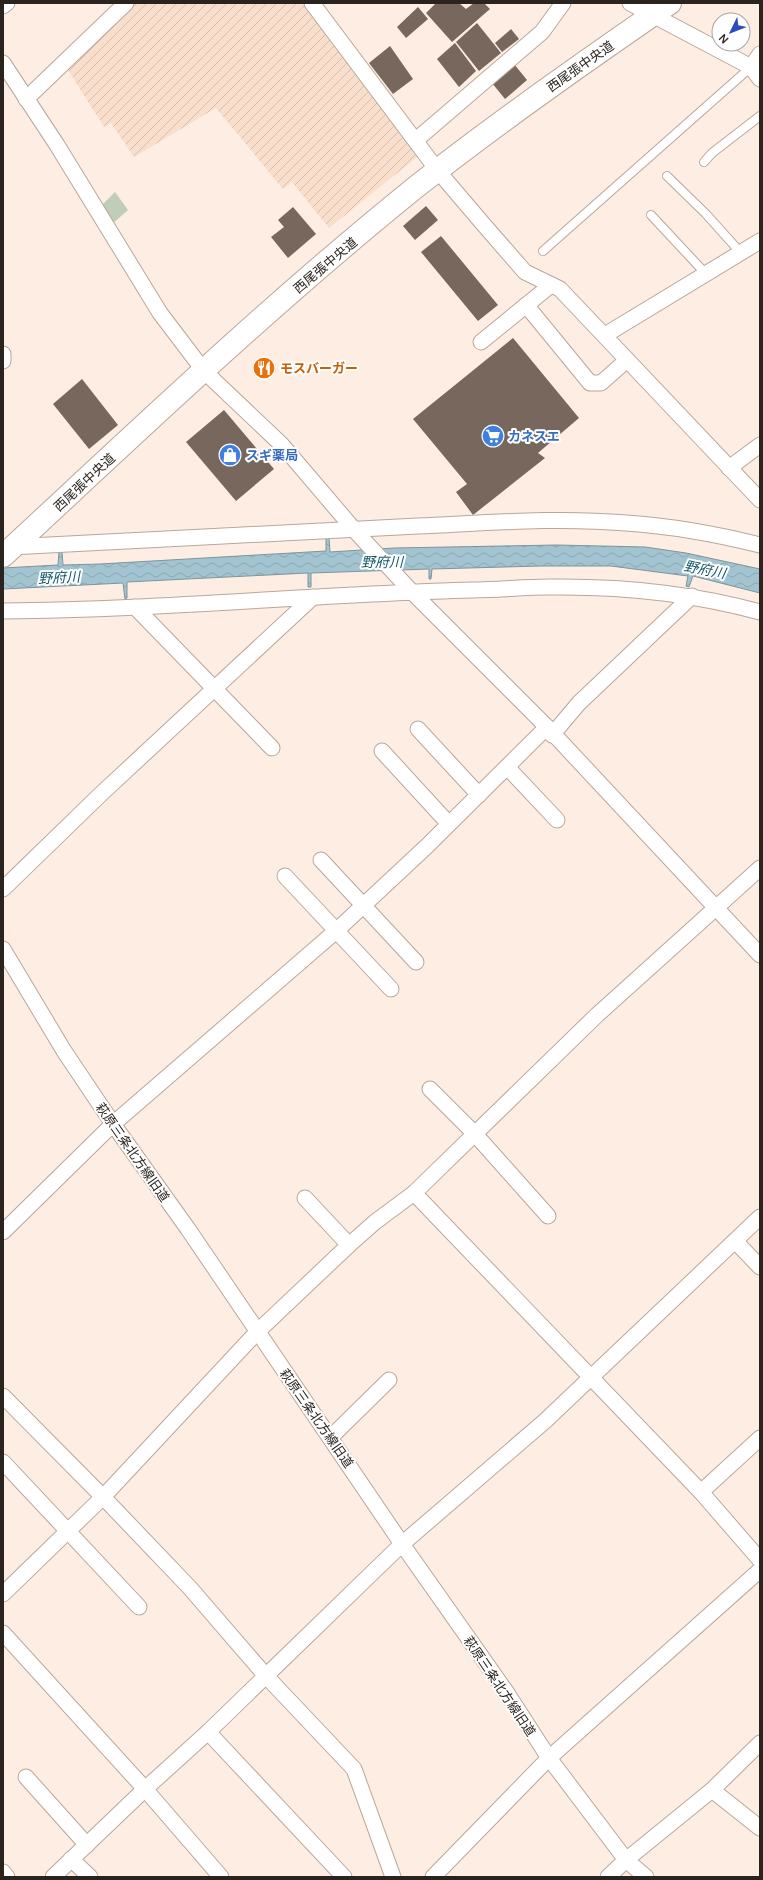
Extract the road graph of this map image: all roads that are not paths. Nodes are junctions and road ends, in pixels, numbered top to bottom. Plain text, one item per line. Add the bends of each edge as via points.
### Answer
1 (7, 3) edge
2 (126, 3) edge
3 (312, 3) edge
4 (563, 3) edge
5 (630, 3) edge
6 (3, 6) edge
7 (662, 9) edge
8 (760, 54) edge
9 (3, 63) edge
10 (751, 67) junction
11 (760, 80) edge
12 (26, 99) junction
13 (760, 116) edge
14 (416, 140) junction
15 (704, 162) dead end
16 (438, 171) junction
17 (667, 176) dead end
18 (651, 215) dead end
19 (760, 241) edge
20 (543, 251) dead end
21 (741, 253) junction
22 (706, 274) junction
23 (551, 285) junction
24 (526, 305) junction
25 (605, 335) junction
26 (481, 342) dead end
27 (3, 354) edge
28 (627, 360) junction
29 (3, 361) edge
30 (204, 371) junction
31 (760, 445) edge
32 (729, 468) junction
33 (760, 500) edge
34 (356, 531) junction
35 (760, 545) edge
36 (7, 550) edge
37 (410, 589) junction
38 (692, 596) junction
39 (313, 597) junction
40 (135, 607) junction
41 (3, 611) edge
42 (760, 612) edge
43 (215, 689) junction
44 (418, 730) dead end
45 (550, 731) junction
46 (272, 748) dead end
47 (382, 750) dead end
48 (507, 766) junction
49 (479, 795) junction
50 (557, 820) dead end
51 (449, 824) junction
52 (321, 860) dead end
53 (760, 868) edge
54 (285, 876) dead end
55 (3, 889) edge
56 (364, 906) junction
57 (716, 908) junction
58 (336, 931) junction
59 (3, 949) edge
60 (760, 955) edge
61 (416, 962) dead end
62 (391, 989) dead end
63 (430, 1089) dead end
64 (113, 1124) junction
65 (474, 1133) junction
66 (414, 1193) junction
67 (305, 1198) dead end
68 (548, 1216) dead end
69 (760, 1217) edge
70 (3, 1232) edge
71 (735, 1241) junction
72 (349, 1245) junction
73 (760, 1267) edge
74 (257, 1332) junction
75 (590, 1378) junction
76 (390, 1380) dead end
77 (3, 1396) edge
78 (331, 1437) junction
79 (760, 1438) edge
80 (3, 1462) edge
81 (701, 1492) junction
82 (103, 1498) junction
83 (68, 1532) junction
84 (402, 1544) junction
85 (760, 1560) edge
86 (760, 1570) edge
87 (3, 1594) edge
88 (138, 1608) dead end
89 (3, 1633) edge
90 (266, 1676) junction
91 (208, 1732) junction
92 (760, 1743) edge
93 (549, 1758) junction
94 (26, 1777) dead end
95 (145, 1789) junction
96 (712, 1790) junction
97 (760, 1828) edge
98 (87, 1845) junction
99 (71, 1859) junction
100 (626, 1860) junction
101 (3, 1872) edge
102 (7, 1877) edge
103 (54, 1877) edge
104 (90, 1877) edge
105 (221, 1877) edge
106 (344, 1877) edge
107 (393, 1877) edge
108 (433, 1877) edge
109 (608, 1877) edge
110 (646, 1877) edge

1 - 6 street
2 - 12 street
3 - 14 street
4 - 14 street via 542,32
5 - 7 street
7 - 10 street
7 - 16 main road, 西尾張中央道 via 555,82
8 - 10 street
9 - 12 street
10 - 11 street
10 - 20 lane
12 - 30 street via 160,313
13 - 15 lane via 712,152
14 - 16 street
16 - 23 street via 525,272
16 - 30 main road, 西尾張中央道 via 416,187
17 - 21 lane
18 - 22 lane
19 - 21 street
21 - 22 street
22 - 25 street
23 - 24 street
23 - 25 street via 560,289
24 - 26 street
24 - 28 street via 590,383 601,383
25 - 28 street
27 - 29 street
28 - 32 street
30 - 34 street via 282,445
30 - 36 main road, 西尾張中央道
31 - 32 street
32 - 33 street
34 - 35 street via 562,521 625,522 718,534
34 - 36 street
34 - 37 street
37 - 38 street via 548,587 618,589
37 - 39 street
37 - 45 street
38 - 42 street
38 - 45 street
39 - 40 street
39 - 43 street
40 - 41 street
40 - 43 street
43 - 46 street
43 - 55 street
44 - 49 street
45 - 48 street
45 - 57 street
47 - 51 street
48 - 49 street
48 - 50 street
49 - 51 street
51 - 56 street
52 - 56 street
53 - 57 street
54 - 58 street
56 - 58 street
56 - 61 street
57 - 60 street
57 - 65 street via 597,1015
58 - 62 street
58 - 64 street
59 - 64 street, 萩原三条北方線旧道 via 64,1051
63 - 65 street
64 - 70 street
64 - 74 street, 萩原三条北方線旧道
65 - 66 street
65 - 68 street
66 - 72 street
66 - 75 street
67 - 72 street
69 - 71 street
71 - 73 street
71 - 75 street
72 - 74 street
74 - 78 street, 萩原三条北方線旧道
74 - 82 street
75 - 81 street
75 - 84 street via 545,1421
76 - 78 street
77 - 82 street
78 - 84 street, 萩原三条北方線旧道
79 - 81 street
80 - 83 street
81 - 85 street
82 - 83 street
82 - 90 street via 190,1588
83 - 87 street
83 - 88 street
84 - 90 street
84 - 93 street, 萩原三条北方線旧道 via 507,1693
86 - 93 street
89 - 95 street
90 - 91 street
90 - 107 street via 354,1769
91 - 95 street
91 - 106 street
92 - 96 street
93 - 100 street, 萩原三条北方線旧道
93 - 108 street
94 - 98 street
95 - 98 street
95 - 105 street
96 - 97 street
96 - 100 street
98 - 99 street
99 - 103 street
99 - 104 street
100 - 109 street
100 - 110 street, 萩原三条北方線旧道
101 - 102 street

